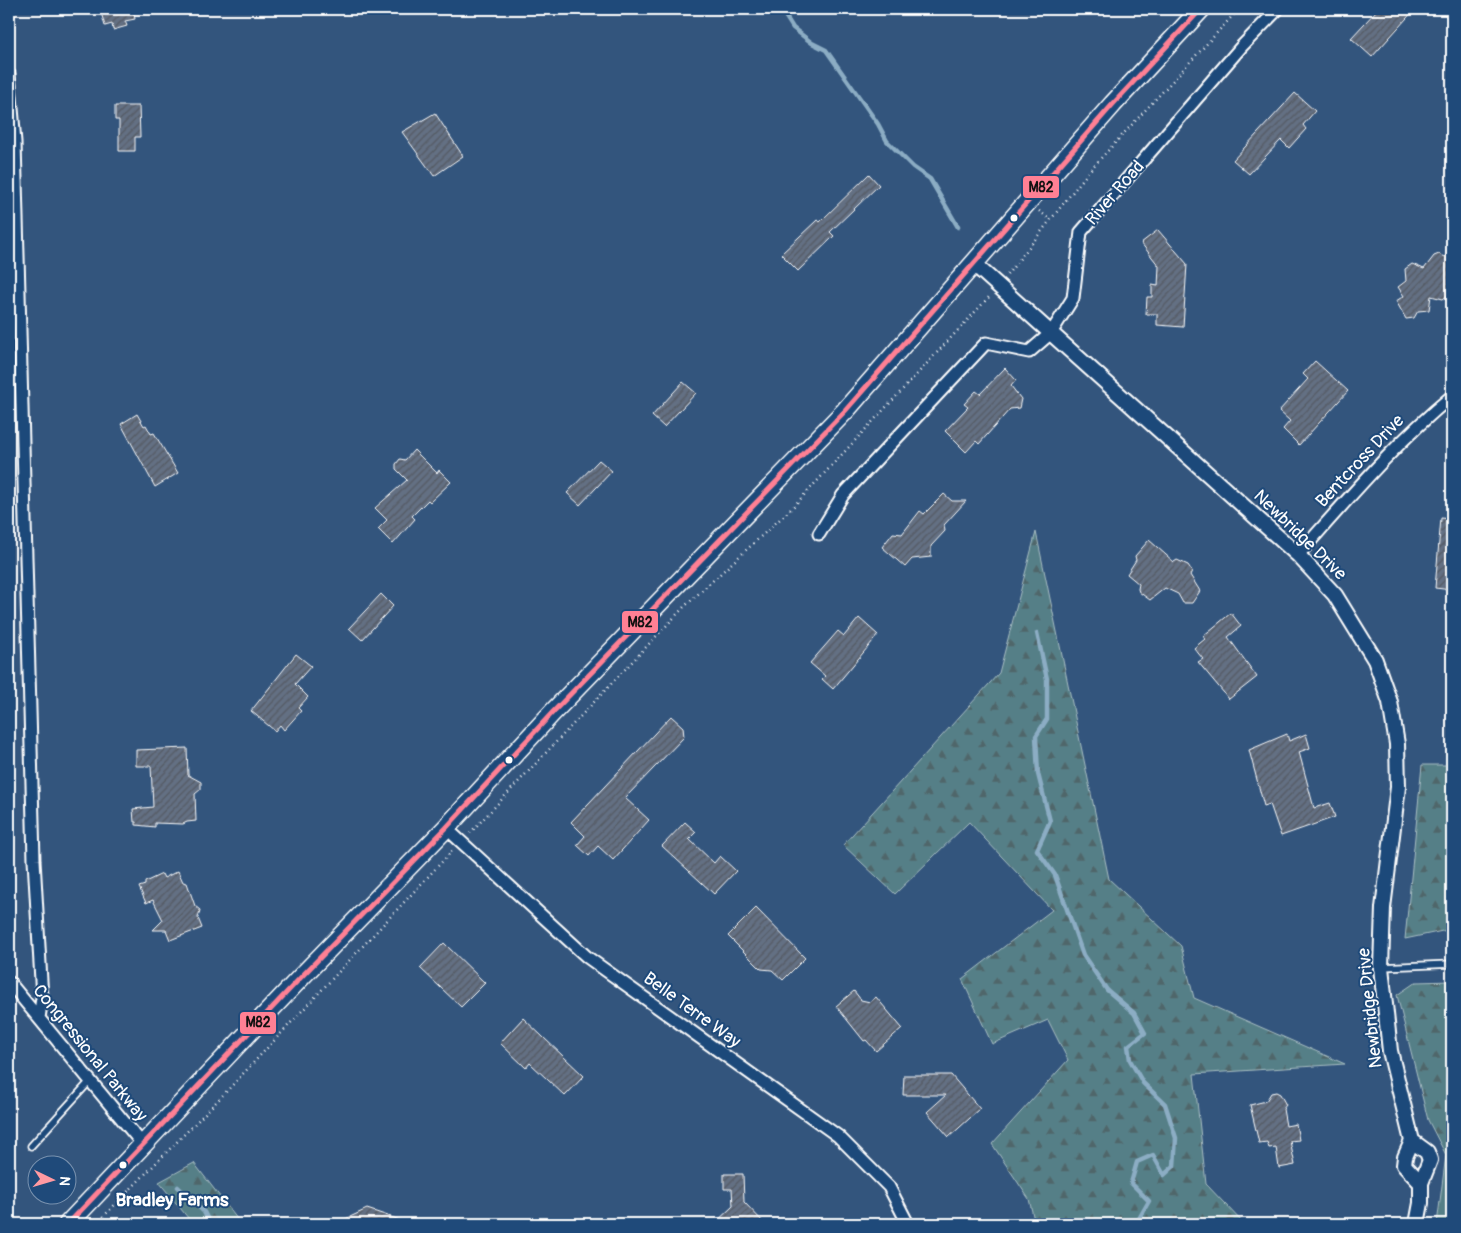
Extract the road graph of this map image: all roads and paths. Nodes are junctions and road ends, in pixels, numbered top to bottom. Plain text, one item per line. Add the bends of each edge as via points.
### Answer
1 (1201, 9) edge
2 (1239, 9) edge
3 (1278, 9) edge
4 (9, 74) edge
5 (974, 264) junction
6 (999, 286) junction
7 (1051, 333) junction
8 (1452, 396) edge
9 (819, 534) dead end
10 (1298, 555) junction
11 (446, 828) junction
12 (461, 842) junction
13 (1452, 964) edge
14 (1381, 967) junction
15 (9, 982) edge
16 (39, 1018) junction
17 (90, 1081) junction
18 (1412, 1141) junction
19 (31, 1146) dead end
20 (144, 1146) junction
21 (1421, 1183) junction
22 (68, 1224) edge
23 (96, 1224) edge
24 (908, 1224) edge
25 (1418, 1224) edge

1 - 5 main road via 1113,104
2 - 6 path via 1090,170
3 - 7 street, River Road via 1081,232 1073,298
4 - 16 street via 15,142 34,860 42,998
5 - 6 street, Newbridge Drive
5 - 11 main road via 845,411 553,712
6 - 7 street, Newbridge Drive
6 - 12 path via 792,508 684,607
7 - 9 street, River Road via 1029,352 986,343 843,495
7 - 10 street, Newbridge Drive
8 - 10 street, Bentcross Drive via 1385,458
10 - 14 street, Newbridge Drive via 1335,595 1375,660 1390,702 1397,744 1398,787 1383,908
11 - 12 street, Belle Terre Way
11 - 20 main road
12 - 23 path via 225,1093
12 - 24 street, Belle Terre Way via 587,956 838,1136 889,1187
13 - 14 lane
14 - 18 street, Newbridge Drive via 1390,1052
15 - 16 street, Congressional Parkway
16 - 17 street, Congressional Parkway
17 - 19 lane
17 - 20 street, Congressional Parkway
18 - 21 street via 1404,1165
18 - 21 street via 1426,1152 1430,1160
20 - 22 main road
21 - 25 street

